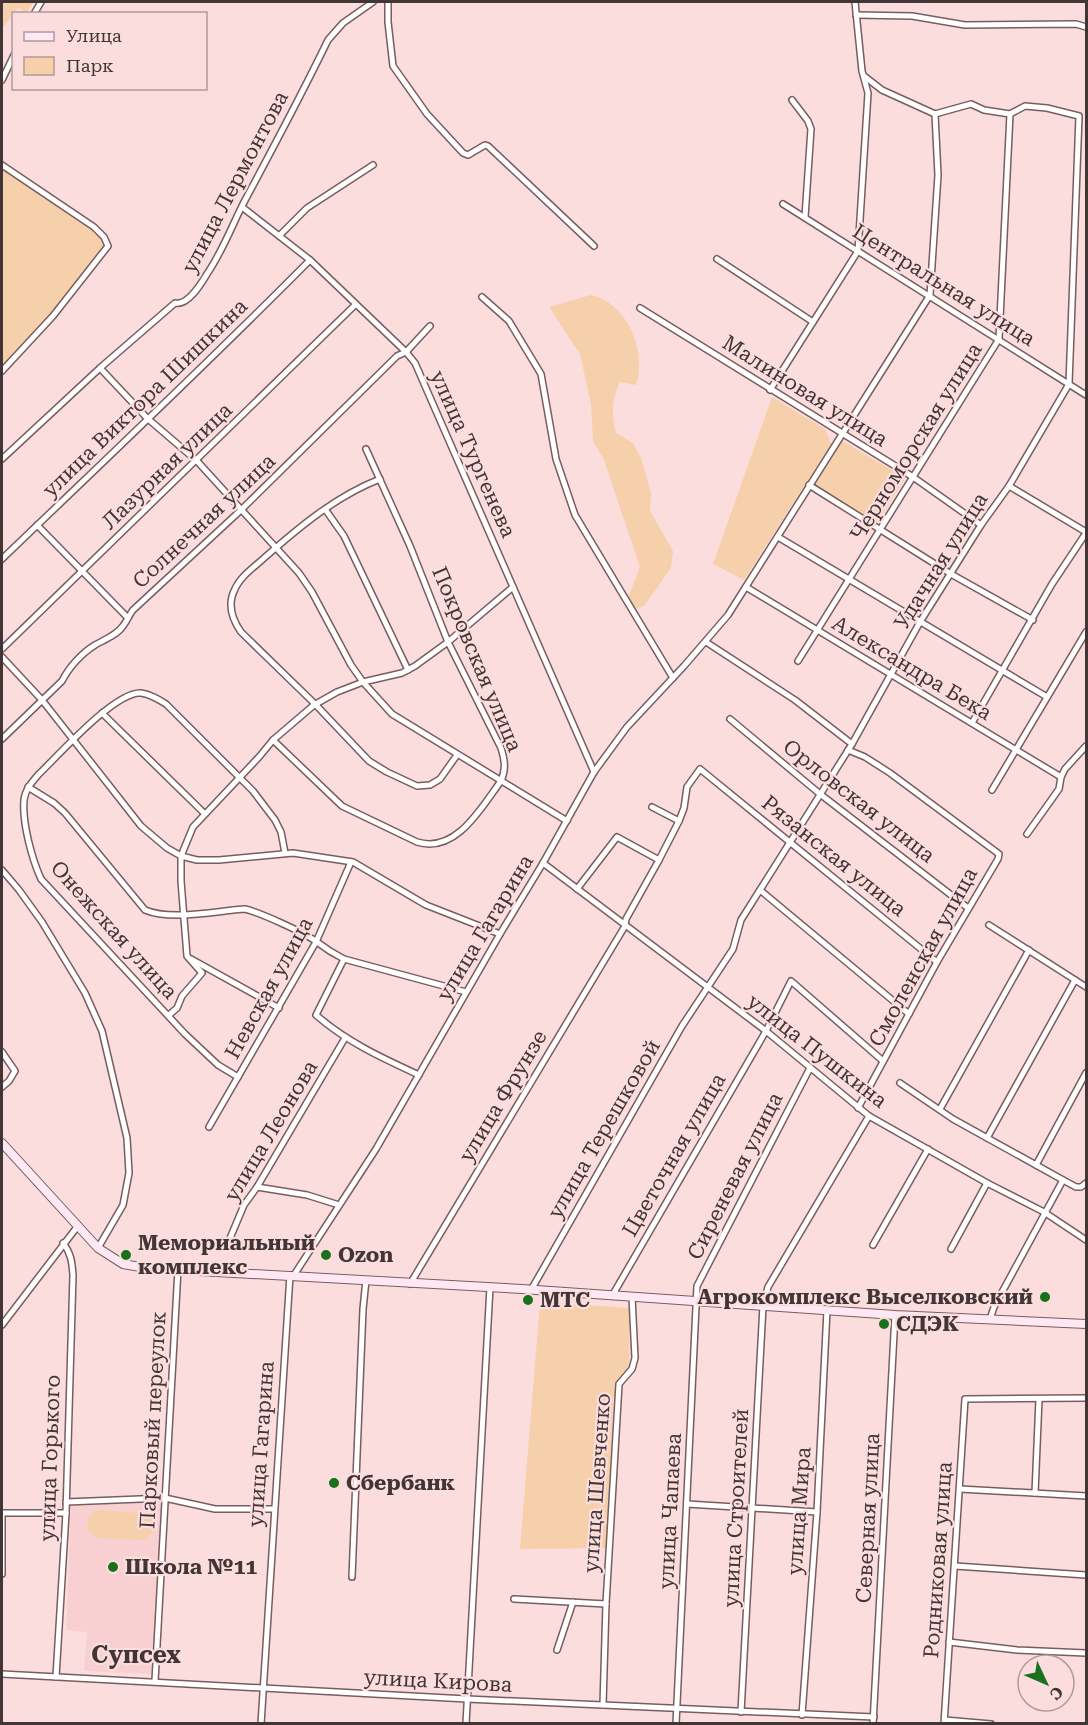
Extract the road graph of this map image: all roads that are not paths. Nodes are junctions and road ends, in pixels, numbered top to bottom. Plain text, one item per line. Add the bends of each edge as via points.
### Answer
1 (373, 2) edge
2 (388, 2) edge
3 (855, 2) edge
4 (856, 15) junction
5 (1086, 27) edge
6 (12, 59) edge
7 (864, 76) junction
8 (2, 80) edge
9 (792, 100) dead end
10 (934, 114) junction
11 (1010, 114) junction
12 (2, 165) edge
13 (373, 165) dead end
14 (783, 204) dead end
15 (242, 207) junction
16 (805, 217) junction
17 (279, 236) junction
18 (594, 246) dead end
19 (858, 251) junction
20 (717, 259) dead end
21 (310, 260) junction
22 (930, 295) junction
23 (482, 297) dead end
24 (355, 305) junction
25 (640, 308) dead end
26 (813, 322) junction
27 (430, 326) dead end
28 (999, 339) junction
29 (406, 352) junction
30 (100, 368) junction
31 (2, 371) edge
32 (1069, 384) junction
33 (770, 390) junction
34 (1086, 395) edge
35 (147, 418) junction
36 (843, 434) junction
37 (366, 449) dead end
38 (2, 459) edge
39 (197, 460) junction
40 (912, 477) junction
41 (380, 479) junction
42 (809, 485) junction
43 (1009, 486) junction
44 (326, 509) junction
45 (241, 510) junction
46 (37, 525) junction
47 (981, 525) junction
48 (880, 529) junction
49 (1086, 532) edge
50 (778, 537) junction
51 (276, 547) junction
52 (2, 559) edge
53 (82, 571) junction
54 (951, 574) junction
55 (850, 579) junction
56 (513, 586) junction
57 (746, 587) junction
58 (127, 617) junction
59 (1033, 620) junction
60 (920, 622) junction
61 (817, 630) junction
62 (1086, 633) edge
63 (448, 642) junction
64 (706, 642) junction
65 (2, 649) edge
66 (2, 657) edge
67 (798, 661) dead end
68 (408, 670) junction
69 (1004, 670) junction
70 (890, 676) junction
71 (673, 678) junction
72 (363, 682) junction
73 (1047, 697) junction
74 (42, 700) junction
75 (315, 704) junction
76 (102, 713) junction
77 (730, 718) dead end
78 (972, 723) junction
79 (2, 739) edge
80 (74, 740) junction
81 (273, 740) junction
82 (852, 744) junction
83 (1086, 746) edge
84 (848, 750) junction
85 (1016, 750) junction
86 (457, 755) junction
87 (594, 772) junction
88 (710, 776) joint
89 (1061, 777) junction
90 (239, 778) junction
91 (501, 781) junction
92 (28, 787) junction
93 (992, 790) dead end
94 (820, 794) junction
95 (652, 807) dead end
96 (206, 814) junction
97 (567, 821) junction
98 (679, 821) junction
99 (1027, 834) dead end
100 (790, 843) junction
101 (285, 854) junction
102 (181, 856) junction
103 (659, 860) junction
104 (351, 862) junction
105 (543, 863) junction
106 (2, 870) edge
107 (577, 889) junction
108 (760, 890) junction
109 (968, 908) junction
110 (184, 914) junction
111 (625, 926) junction
112 (989, 926) dead end
113 (500, 934) junction
114 (316, 942) junction
115 (1029, 950) junction
116 (187, 956) junction
117 (344, 959) junction
118 (937, 962) junction
119 (1075, 980) junction
120 (707, 986) junction
121 (1086, 987) edge
122 (466, 992) junction
123 (279, 1008) junction
124 (909, 1014) junction
125 (169, 1015) junction
126 (766, 1031) junction
127 (345, 1038) junction
128 (2, 1052) edge
129 (883, 1061) junction
130 (810, 1068) junction
131 (1086, 1074) edge
132 (419, 1075) junction
133 (238, 1077) junction
134 (900, 1083) dead end
135 (2, 1087) edge
136 (858, 1108) junction
137 (940, 1109) junction
138 (869, 1116) junction
139 (209, 1127) dead end
140 (987, 1138) junction
141 (2, 1143) edge
142 (928, 1149) junction
143 (1036, 1165) junction
144 (1064, 1180) junction
145 (987, 1183) junction
146 (1086, 1183) edge
147 (257, 1187) junction
148 (339, 1205) junction
149 (1044, 1212) junction
150 (77, 1227) junction
151 (1086, 1240) edge
152 (63, 1243) junction
153 (228, 1243) dead end
154 (873, 1245) dead end
155 (98, 1248) junction
156 (951, 1249) dead end
157 (178, 1269) junction
158 (292, 1275) junction
159 (366, 1280) junction
160 (410, 1284) junction
161 (490, 1287) junction
162 (531, 1290) junction
163 (612, 1296) junction
164 (632, 1297) junction
165 (696, 1301) junction
166 (764, 1306) junction
167 (827, 1310) junction
168 (896, 1315) junction
169 (990, 1319) junction
170 (1086, 1324) edge
171 (2, 1325) edge
172 (1086, 1398) edge
173 (1039, 1399) junction
174 (960, 1488) junction
175 (1035, 1494) junction
176 (1086, 1496) edge
177 (165, 1498) junction
178 (66, 1502) junction
179 (687, 1504) junction
180 (753, 1507) junction
181 (273, 1509) junction
182 (817, 1512) junction
183 (2, 1513) edge
184 (66, 1513) junction
185 (955, 1566) junction
186 (2, 1574) edge
187 (1086, 1575) edge
188 (352, 1577) dead end
189 (514, 1599) dead end
190 (573, 1602) junction
191 (606, 1604) junction
192 (949, 1642) junction
193 (556, 1650) dead end
194 (1086, 1653) edge
195 (2, 1674) edge
196 (56, 1677) junction
197 (155, 1681) junction
198 (262, 1688) junction
199 (467, 1699) junction
200 (603, 1705) junction
201 (676, 1708) junction
202 (741, 1712) junction
203 (802, 1715) junction
204 (874, 1720) edge
205 (944, 1722) edge
206 (261, 1724) edge
207 (466, 1724) edge
208 (676, 1724) edge
209 (991, 1724) edge

1 - 15 street, улица Лермонтова via 328,40
2 - 18 street via 393,66 428,114 463,153 488,146
3 - 4 street
4 - 5 street via 912,16 965,25
4 - 7 street
6 - 8 street
7 - 10 street via 882,90
7 - 19 street via 868,93
9 - 16 street via 811,129
10 - 11 street via 971,104
10 - 22 street via 938,175
11 - 28 street, Черноморская улица
11 - 32 street, Удачная улица via 1025,106 1079,116
12 - 31 street via 94,227 108,246 53,316
13 - 17 street via 307,208
14 - 16 street, Центральная улица
15 - 17 street, улица Тургенева
15 - 30 street, улица Лермонтова via 220,254 190,296 175,303
16 - 19 street, Центральная улица
17 - 21 street, улица Тургенева
19 - 22 street, Центральная улица
19 - 26 street
20 - 26 street
21 - 24 street, улица Тургенева
21 - 35 street, улица Виктора Шишкина via 209,363
22 - 28 street, Центральная улица
22 - 36 street, улица Гагарина
23 - 71 street via 509,321 540,374 556,459 575,515
24 - 29 street, улица Тургенева
24 - 39 street, Лазурная улица
25 - 33 street, Малиновая улица
26 - 33 street
27 - 29 street, Солнечная улица
28 - 32 street, Центральная улица
28 - 40 street, Черноморская улица
29 - 45 street, Солнечная улица via 397,356
29 - 56 street, улица Тургенева via 415,363
30 - 35 street
30 - 38 street, улица Лермонтова
32 - 34 street, Центральная улица
32 - 43 street, Удачная улица
33 - 36 street, Малиновая улица
35 - 39 street
35 - 46 street, улица Виктора Шишкина
36 - 40 street, Малиновая улица
36 - 42 street, улица Гагарина
37 - 41 street, Покровская улица
39 - 45 street
39 - 53 street, Лазурная улица
40 - 47 street, Малиновая улица
40 - 48 street, Черноморская улица
41 - 44 street via 360,486
41 - 63 street, Покровская улица
42 - 48 street
42 - 50 street, улица Гагарина
43 - 47 street, Удачная улица
43 - 49 street
44 - 51 street
44 - 68 street via 344,536
45 - 51 street
45 - 58 street, Солнечная улица
46 - 52 street, улица Виктора Шишкина
46 - 53 street
47 - 54 street, Удачная улица
48 - 54 street
48 - 55 street, Черноморская улица
49 - 59 street
50 - 55 street
50 - 57 street, улица Гагарина
51 - 72 street via 312,592 340,648
51 - 75 street via 235,588 231,602 233,620
53 - 58 street
53 - 65 street, Лазурная улица
54 - 59 street
54 - 60 street, Удачная улица
55 - 60 street
55 - 61 street, Черноморская улица
56 - 63 street
56 - 87 street, улица Тургенева
57 - 61 street, Александра Бека
57 - 64 street, улица Гагарина
58 - 74 street, Солнечная улица via 124,626 92,647
59 - 69 street
60 - 69 street
60 - 70 street, Удачная улица
61 - 67 street, Черноморская улица
61 - 70 street, Александра Бека
62 - 73 street
63 - 68 street
63 - 91 street, Покровская улица via 501,748 505,762
64 - 71 street, улица Гагарина
64 - 82 street via 795,700
66 - 74 street
68 - 72 street
69 - 73 street
69 - 78 street
70 - 78 street, Александра Бека
70 - 82 street, Удачная улица
71 - 87 street, улица Гагарина via 627,727
72 - 75 street
72 - 86 street via 400,721
73 - 85 street
74 - 79 street, Солнечная улица
74 - 80 street
75 - 81 street
75 - 86 street via 369,761 417,786 440,780
76 - 80 street
76 - 90 street via 124,696 153,696 166,704
76 - 96 street
77 - 94 street, Орловская улица
78 - 85 street, Александра Бека
80 - 92 street
80 - 102 street via 141,826
81 - 90 street
81 - 91 street, Покровская улица via 342,806 429,846 462,831
82 - 84 street, Удачная улица
83 - 89 street
84 - 94 street, Удачная улица
84 - 109 street, Смоленская улица via 890,773 999,854
85 - 89 street, Александра Бека
85 - 93 street
86 - 91 street
87 - 97 street, улица Гагарина
88 - 98 street, улица Фрунзе via 700,769 687,787
88 - 100 street, Рязанская улица
89 - 99 street via 1059,789
90 - 96 street
90 - 101 street via 275,820
91 - 97 street
92 - 110 street via 65,813 146,910 157,915
92 - 125 street, Онежская улица via 24,799 26,825 41,879
94 - 100 street, Удачная улица
94 - 109 street, Орловская улица
95 - 98 street
96 - 102 street via 193,827
97 - 105 street, улица Гагарина
98 - 103 street, улица Фрунзе
100 - 108 street, Удачная улица
100 - 118 street, Рязанская улица
101 - 102 street via 219,860
101 - 104 street
102 - 110 street
103 - 107 street via 617,837
103 - 111 street, улица Фрунзе
104 - 113 street via 426,905
104 - 114 street, Невская улица
105 - 107 street, улица Пушкина
105 - 113 street, улица Гагарина
106 - 155 street via 42,922 85,993 102,1030 127,1138 129,1173 123,1205
107 - 111 street, улица Пушкина
108 - 120 street, Удачная улица via 741,920 733,950
108 - 124 street
109 - 118 street, Смоленская улица
110 - 114 street via 245,909
110 - 116 street
111 - 120 street, улица Пушкина
111 - 160 street, улица Фрунзе
112 - 115 street
113 - 122 street, улица Гагарина
114 - 117 street
114 - 123 street, Невская улица
115 - 119 street
115 - 137 street
116 - 123 street
116 - 125 street via 202,973
117 - 122 street
117 - 127 street via 316,1015
118 - 124 street, Смоленская улица
119 - 121 street
119 - 140 street
120 - 126 street, улица Пушкина
120 - 162 street, улица Терешковой
122 - 132 street, улица Гагарина
123 - 133 street, Невская улица
124 - 129 street, Смоленская улица
125 - 133 street, Онежская улица via 218,1065
126 - 129 street, Цветочная улица via 791,981
126 - 130 street, улица Пушкина
126 - 163 street, Цветочная улица
127 - 132 street
127 - 147 street, улица Леонова
128 - 135 street via 15,1071
129 - 136 street, Смоленская улица
130 - 136 street, улица Пушкина
130 - 165 street, Сиреневая улица via 697,1286
131 - 143 street
132 - 148 street, улица Гагарина
133 - 139 street, Невская улица
134 - 137 street
136 - 138 street, улица Пушкина
137 - 140 street
138 - 142 street, улица Пушкина
138 - 166 street, улица Строителей via 768,1287
140 - 143 street
141 - 150 main road
142 - 145 street, улица Пушкина
142 - 154 street
143 - 144 street
144 - 146 street via 1081,1188
144 - 149 street
145 - 149 street, улица Пушкина
145 - 156 street
147 - 148 street
147 - 153 street, улица Леонова via 244,1205
148 - 158 street, улица Гагарина
149 - 151 street, улица Пушкина
149 - 169 street
150 - 152 street
150 - 155 main road
152 - 171 street
152 - 178 street, улица Горького via 69,1250 73,1275
155 - 157 main road via 123,1264
157 - 158 main road
157 - 177 street, Парковый переулок
158 - 159 main road
158 - 181 street, улица Гагарина
159 - 160 main road
159 - 188 street
160 - 161 main road
161 - 162 main road
161 - 199 street
162 - 163 main road
163 - 164 main road
164 - 165 main road
164 - 191 street, улица Шевченко via 635,1358 632,1369 619,1384
165 - 166 main road
165 - 179 street, улица Чапаева
166 - 167 main road
166 - 180 street, улица Строителей
167 - 168 main road
167 - 182 street, улица Мира
168 - 169 main road
168 - 204 street, Северная улица
169 - 170 main road
172 - 173 street
173 - 174 street, Родниковая улица via 965,1399
173 - 175 street
174 - 175 street
174 - 185 street, Родниковая улица
175 - 176 street
177 - 178 street
177 - 181 street via 215,1509
177 - 197 street, Парковый переулок
178 - 184 street, улица Горького
179 - 180 street
179 - 201 street, улица Чапаева
180 - 182 street
180 - 202 street, улица Строителей
181 - 198 street, улица Гагарина
182 - 203 street, улица Мира
183 - 184 street
183 - 186 street
184 - 196 street, улица Горького
185 - 187 street
185 - 192 street, Родниковая улица
189 - 190 street, улица Шевченко
190 - 191 street, улица Шевченко
190 - 193 street
191 - 200 street, улица Шевченко
192 - 194 street
192 - 205 street, Родниковая улица
195 - 196 street, улица Кирова
196 - 197 street, улица Кирова
197 - 198 street, улица Кирова
198 - 199 street, улица Кирова
198 - 206 street, улица Гагарина
199 - 200 street, улица Кирова
199 - 207 street
200 - 201 street, улица Кирова
201 - 202 street, улица Кирова
201 - 208 street, улица Чапаева
202 - 203 street, улица Кирова
203 - 204 street, улица Кирова
205 - 209 street

